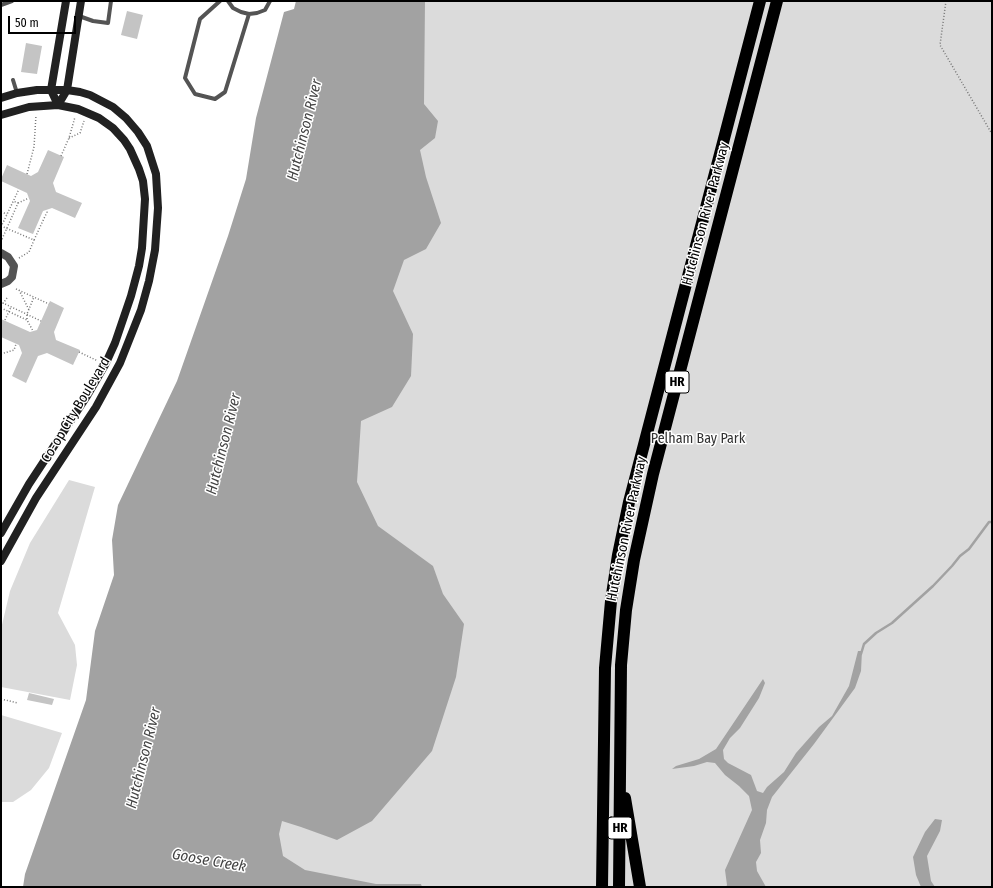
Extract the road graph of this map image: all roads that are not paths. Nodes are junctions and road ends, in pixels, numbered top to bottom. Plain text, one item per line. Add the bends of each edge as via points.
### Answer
1 (12, 1) edge
2 (66, 1) edge
3 (81, 1) edge
4 (111, 1) edge
5 (220, 1) edge
6 (228, 1) edge
7 (270, 1) edge
8 (760, 1) edge
9 (777, 1) edge
10 (1, 5) edge
11 (248, 14) junction
12 (79, 16) junction
13 (13, 80) dead end
14 (51, 90) junction
15 (67, 90) junction
16 (17, 93) junction
17 (1, 98) edge
18 (58, 105) junction
19 (1, 115) edge
20 (1, 253) edge
21 (1, 284) edge
22 (1, 533) edge
23 (1, 561) edge
24 (620, 770) junction
25 (602, 887) edge
26 (619, 887) edge
27 (640, 887) edge

1 - 10 lane
2 - 14 main road
3 - 12 main road
4 - 12 lane via 108,23 93,22
5 - 11 lane via 200,19 185,78 195,94 215,99 225,92
6 - 11 lane via 233,8
7 - 11 lane via 265,10
8 - 25 highway, Hutchinson River Parkway / HR via 631,494 618,555 610,607 605,668
9 - 24 highway, Hutchinson River Parkway / HR via 639,532 623,636
12 - 15 main road
13 - 16 lane
14 - 15 main road, Co-op City Boulevard
14 - 16 main road, Co-op City Boulevard
14 - 18 main road
15 - 18 main road
15 - 23 main road, Co-op City Boulevard via 90,95 112,107 126,118 148,146 158,190 155,250 141,310 120,363 96,407 36,498
16 - 17 main road, Co-op City Boulevard
18 - 19 main road, Co-op City Boulevard via 29,107
18 - 22 main road, Co-op City Boulevard via 87,112 99,118 124,140 143,181 145,199 142,248 124,321 105,365
20 - 21 street via 8,257 14,266 12,277
24 - 26 highway, Hutchinson River Parkway / HR
24 - 27 highway

